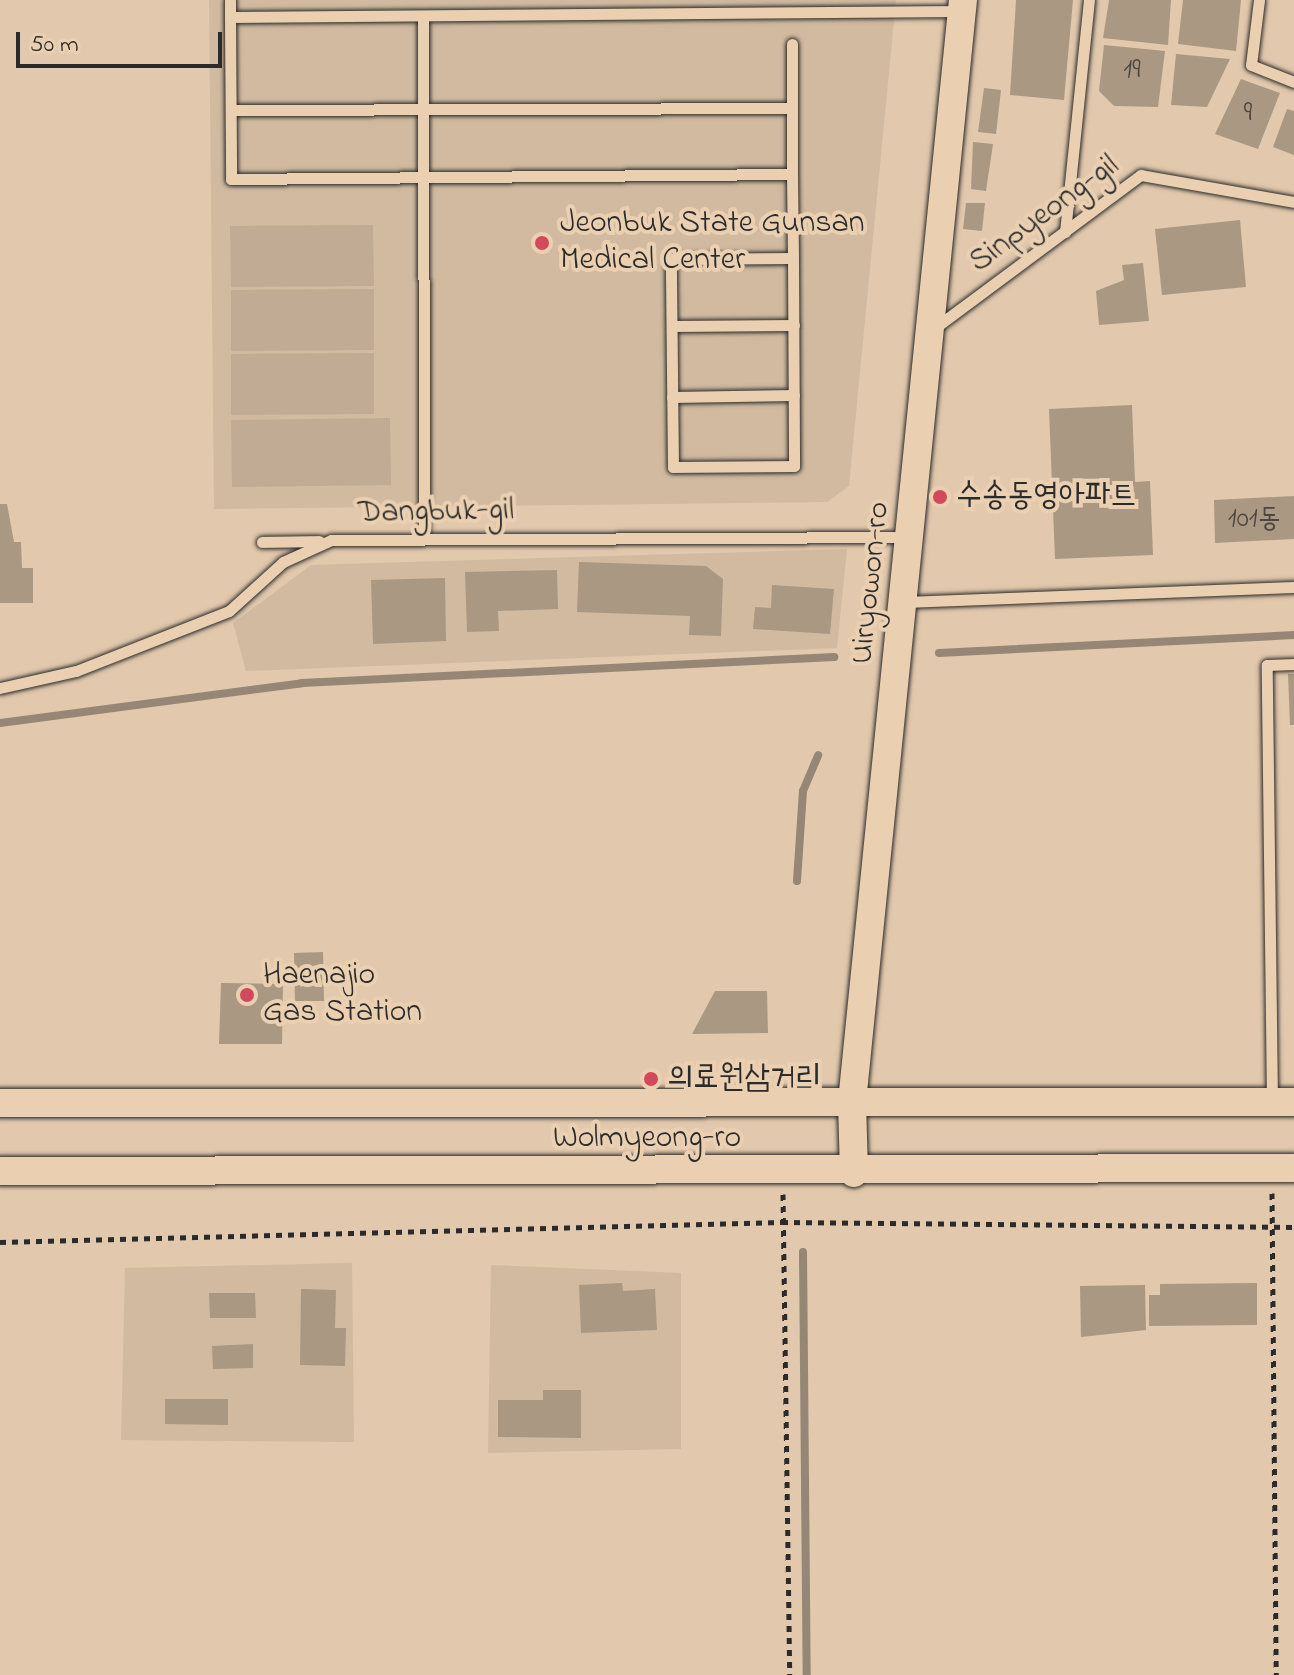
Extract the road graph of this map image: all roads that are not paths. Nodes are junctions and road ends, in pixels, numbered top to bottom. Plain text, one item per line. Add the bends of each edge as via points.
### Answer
1 (230, 0) edge
2 (1089, 0) edge
3 (1259, 0) edge
4 (963, 5) edge
5 (832, 6) edge
6 (876, 6) edge
7 (423, 16) junction
8 (230, 17) junction
9 (792, 44) dead end
10 (1294, 82) edge
11 (792, 108) junction
12 (424, 109) junction
13 (231, 110) junction
14 (792, 174) junction
15 (424, 177) junction
16 (1294, 202) edge
17 (1065, 232) junction
18 (793, 258) junction
19 (794, 325) junction
20 (672, 326) junction
21 (932, 330) junction
22 (794, 395) junction
23 (672, 397) junction
24 (911, 537) junction
25 (424, 538) junction
26 (331, 540) junction
27 (262, 542) dead end
28 (1294, 587) edge
29 (904, 602) junction
30 (1294, 664) edge
31 (0, 688) edge
32 (852, 1102) junction
33 (1283, 1102) edge
34 (0, 1103) edge
35 (1283, 1168) edge
36 (0, 1171) edge
37 (854, 1173) junction

1 - 8 lane
2 - 17 lane
3 - 10 lane via 1251,65
4 - 6 lane
4 - 21 street, Uiryowon-ro
5 - 6 lane
5 - 7 lane
7 - 8 lane
7 - 12 lane
8 - 13 lane
9 - 11 lane
11 - 12 lane
11 - 14 lane
12 - 13 lane
12 - 15 lane
13 - 15 lane via 231,179
14 - 15 lane
14 - 18 lane
15 - 25 lane
16 - 17 lane, Sinpyeong-gil via 1141,175
17 - 21 lane, Sinpyeong-gil
18 - 19 lane
18 - 20 lane via 671,259
19 - 20 lane
19 - 22 lane
20 - 23 lane
21 - 24 street, Uiryowon-ro
22 - 23 lane
22 - 23 lane via 794,466 673,467
24 - 25 lane, Dangbuk-gil
24 - 29 street, Uiryowon-ro
25 - 26 lane, Dangbuk-gil
26 - 27 lane
26 - 31 lane, Dangbuk-gil via 283,562 229,611 76,671
28 - 29 lane
29 - 32 street, Uiryowon-ro
30 - 33 lane via 1267,665
32 - 33 street, Wolmyeong-ro
32 - 34 street, Wolmyeong-ro
32 - 37 street, Uiryowon-ro
35 - 37 street, Wolmyeong-ro
36 - 37 street, Wolmyeong-ro

